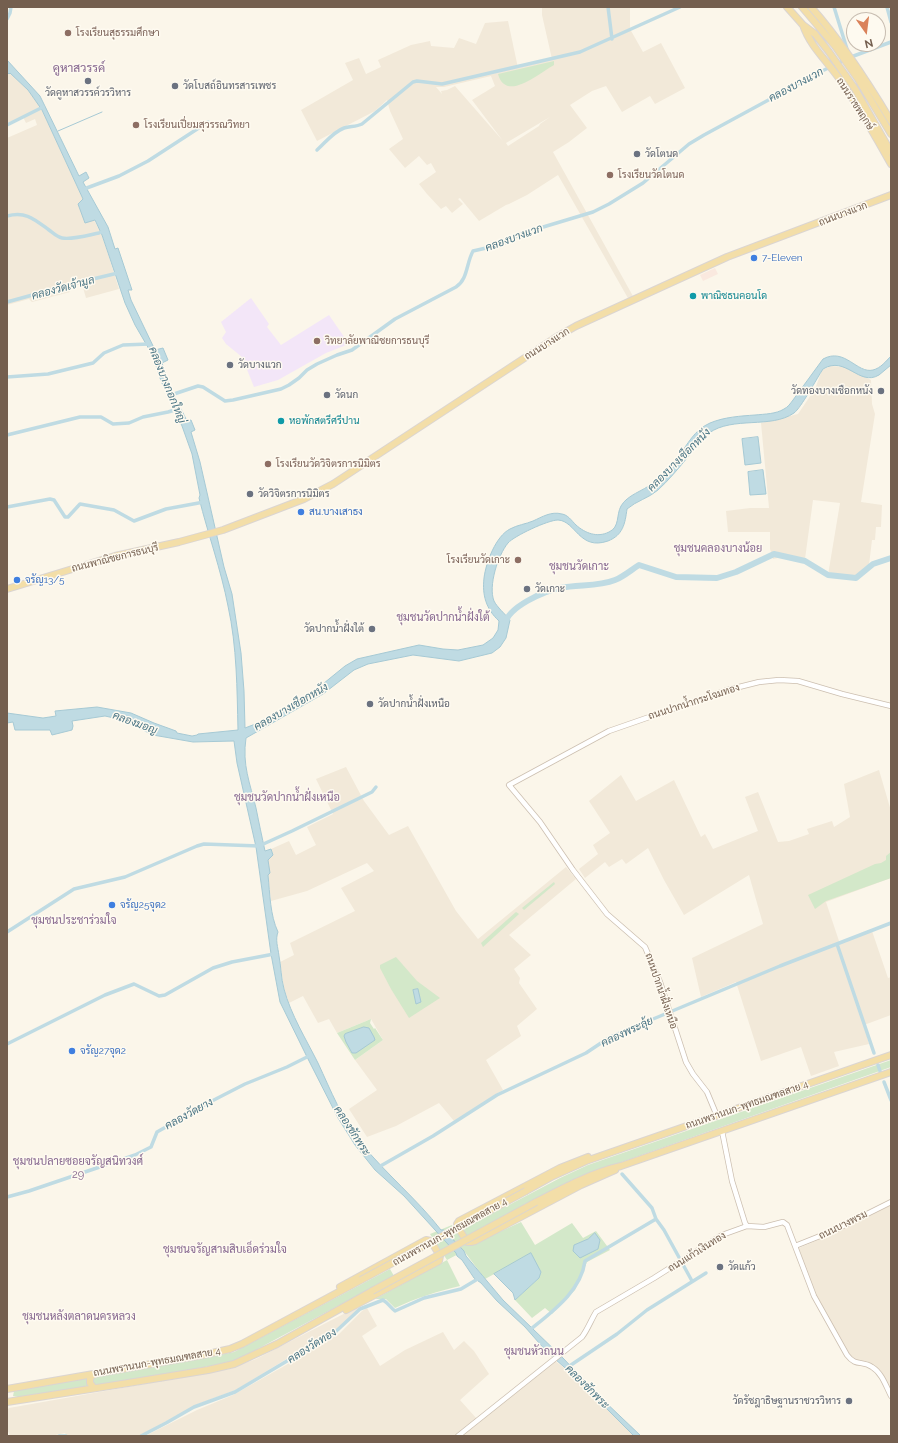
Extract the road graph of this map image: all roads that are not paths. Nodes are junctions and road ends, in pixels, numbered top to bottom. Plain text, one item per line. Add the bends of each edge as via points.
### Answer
1 (787, 7) edge
2 (802, 7) edge
3 (811, 7) edge
4 (803, 26) junction
5 (851, 64) junction
6 (891, 121) edge
7 (891, 134) edge
8 (891, 152) edge
9 (891, 164) edge
10 (891, 195) edge
11 (223, 530) joint
12 (7, 589) edge
13 (891, 706) edge
14 (510, 785) joint
15 (891, 1055) edge
16 (880, 1059) junction
17 (891, 1059) edge
18 (890, 1071) edge
19 (717, 1116) junction
20 (722, 1131) junction
21 (604, 1155) junction
22 (621, 1166) junction
23 (891, 1202) edge
24 (747, 1226) junction
25 (795, 1246) junction
26 (302, 1311) junction
27 (309, 1326) junction
28 (98, 1373) junction
29 (7, 1386) edge
30 (16, 1387) junction
31 (99, 1388) junction
32 (7, 1389) edge
33 (891, 1396) edge
34 (18, 1400) junction
35 (7, 1402) edge
36 (7, 1407) edge
37 (458, 1436) edge

1 - 4 main road, ถนนราชพฤกษ์
2 - 5 main road, ถนนราชพฤกษ์
3 - 5 main road, ถนนราชพฤกษ์ via 845,50
4 - 8 main road, ถนนราชพฤกษ์ via 814,34 829,52 868,110
4 - 9 main road, ถนนราชพฤกษ์ via 808,38 870,126
5 - 6 main road, ถนนราชพฤกษ์
5 - 7 main road, ถนนราชพฤกษ์
10 - 11 main road, ถนนบางแวก via 727,257 576,326 333,484 304,499
11 - 12 main road, ถนนพาณิชยการธนบุรี via 116,556
13 - 14 street, ถนนปากน้ำกระโจมทอง via 798,681 760,682 727,690 609,731
14 - 19 street, ถนนปากน้ำฝั่งเหนือ via 607,914 645,947 686,1062 707,1092
15 - 16 main road, ถนนพรานนก-พุทธมณฑลสาย 4
16 - 17 main road
16 - 19 main road, ถนนพรานนก-พุทธมณฑลสาย 4
18 - 20 main road, ถนนพรานนก-พุทธมณฑลสาย 4
19 - 21 main road, ถนนพรานนก-พุทธมณฑลสาย 4
20 - 22 main road, ถนนพรานนก-พุทธมณฑลสาย 4
20 - 24 street via 732,1181
21 - 22 main road via 580,1159 560,1168 458,1222 457,1226 466,1242 471,1242
21 - 26 main road, ถนนพรานนก-พุทธมณฑลสาย 4, bridge via 526,1190
22 - 27 main road, ถนนพรานนก-พุทธมณฑลสาย 4, bridge via 581,1180 536,1202
23 - 25 street, ถนนบางพรม via 835,1230
24 - 25 street, ถนนแก้วเงินทอง via 764,1227 784,1222
24 - 37 street, ถนนแก้วเงินทอง via 722,1235 596,1312 582,1337
25 - 33 street, ถนนแก้วเงินทอง via 814,1296 847,1355 853,1361 874,1368
26 - 27 main road via 343,1285 425,1241 431,1241 439,1253 438,1261 364,1301
26 - 28 main road, ถนนพรานนก-พุทธมณฑลสาย 4 via 230,1349
27 - 31 main road, ถนนพรานนก-พุทธมณฑลสาย 4 via 234,1364
28 - 30 main road, ถนนพรานนก-พุทธมณฑลสาย 4
28 - 31 main road via 92,1376 90,1381 94,1388
29 - 30 main road
30 - 32 main road, ถนนพรานนก-พุทธมณฑลสาย 4
30 - 34 main road via 11,1396
31 - 34 main road, ถนนพรานนก-พุทธมณฑลสาย 4
34 - 35 main road, ถนนพรานนก-พุทธมณฑลสาย 4
34 - 36 main road

